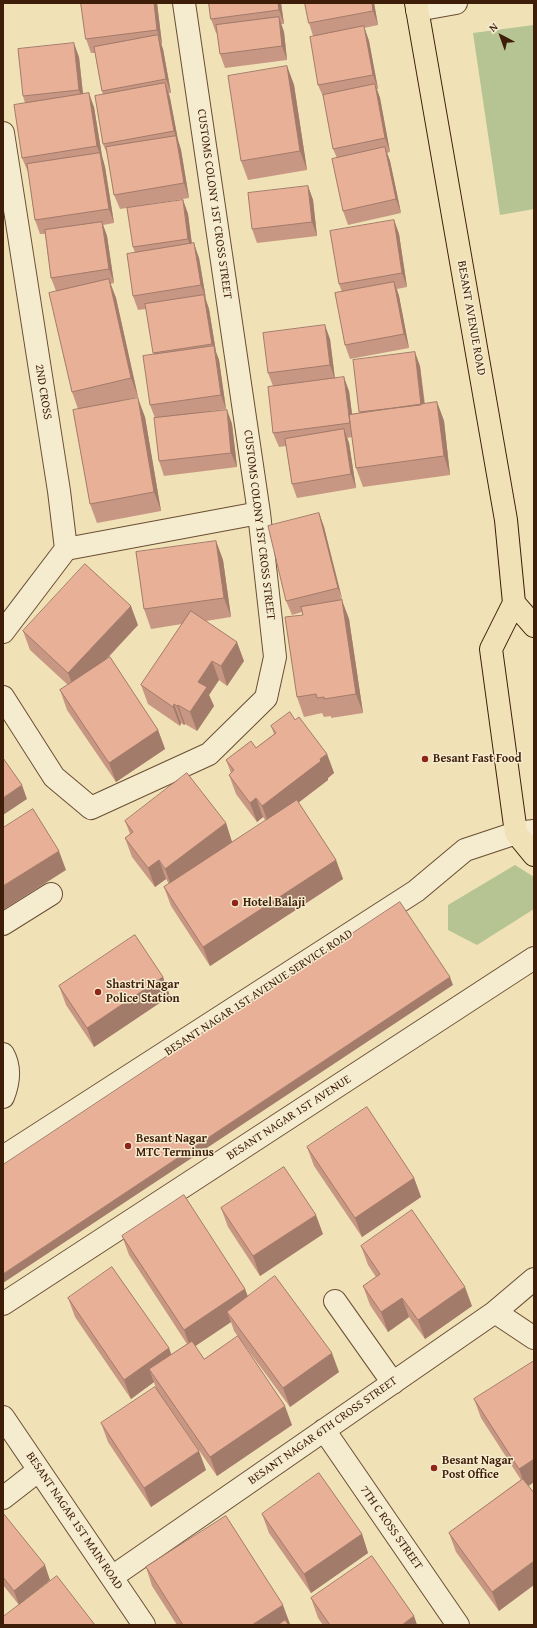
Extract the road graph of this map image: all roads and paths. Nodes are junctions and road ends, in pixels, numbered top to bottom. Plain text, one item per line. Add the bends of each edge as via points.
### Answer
1 (184, 3) edge
2 (456, 3) edge
3 (417, 7) edge
4 (3, 133) edge
5 (9, 212) edge
6 (259, 514) junction
7 (66, 549) junction
8 (514, 603) junction
9 (534, 626) edge
10 (3, 632) edge
11 (3, 697) edge
12 (525, 832) edge
13 (534, 855) edge
14 (51, 894) dead end
15 (3, 924) edge
16 (534, 958) edge
17 (3, 1054) edge
18 (3, 1096) edge
19 (3, 1158) edge
20 (534, 1279) edge
21 (335, 1301) dead end
22 (3, 1304) edge
23 (495, 1312) junction
24 (534, 1338) edge
25 (394, 1382) junction
26 (3, 1417) edge
27 (324, 1430) junction
28 (39, 1470) junction
29 (3, 1498) edge
30 (112, 1577) junction
31 (144, 1625) edge
32 (458, 1625) edge

1 - 6 street, CUSTOMS COLONY 1ST CROSS STREET
2 - 3 street
3 - 8 main road, BESANT AVENUE ROAD via 506,520
4 - 5 street, 2ND CROSS
5 - 7 street, 2ND CROSS via 59,491
6 - 7 street
6 - 11 street, CUSTOMS COLONY 1ST CROSS STREET via 275,657 266,698 208,754 91,808 54,778
7 - 10 street
8 - 9 main road
8 - 12 main road via 491,649
12 - 13 main road
12 - 19 street, BESANT NAGAR 1ST AVENUE SERVICE ROAD via 465,850 416,891
14 - 15 street
16 - 22 street, BESANT NAGAR 1ST AVENUE
17 - 18 street via 7,1062 9,1082
20 - 23 street, BESANT NAGAR 6TH CROSS STREET
21 - 25 street
23 - 24 street
23 - 25 street, BESANT NAGAR 6TH CROSS STREET
25 - 27 street, BESANT NAGAR 6TH CROSS STREET
26 - 28 street, BESANT NAGAR 1ST MAIN ROAD
27 - 30 street, BESANT NAGAR 6TH CROSS STREET
27 - 32 street, 7TH C ROSS STREET
28 - 29 street
28 - 30 street, BESANT NAGAR 1ST MAIN ROAD
30 - 31 street, BESANT NAGAR 1ST MAIN ROAD

